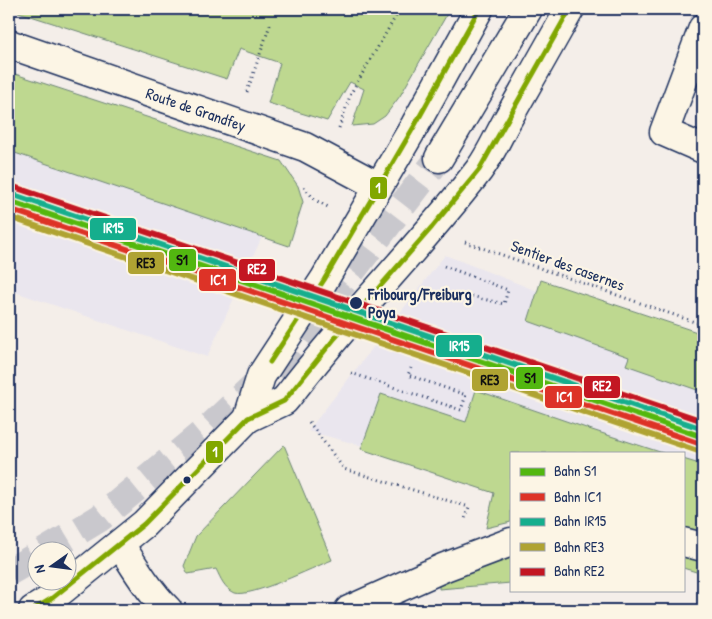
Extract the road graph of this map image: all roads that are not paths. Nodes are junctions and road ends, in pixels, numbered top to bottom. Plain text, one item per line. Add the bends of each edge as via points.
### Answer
1 (479, 9) edge
2 (528, 9) edge
3 (570, 9) edge
4 (703, 28) edge
5 (9, 44) edge
6 (703, 149) edge
7 (439, 158) tunnel mouth
8 (378, 186) junction
9 (248, 418) junction
10 (510, 542) edge
11 (684, 542) edge
12 (120, 544) junction
13 (703, 547) edge
14 (33, 610) edge
15 (168, 610) edge
16 (349, 610) edge

1 - 8 main road
2 - 7 main road
3 - 9 main road via 480,168 289,396
4 - 6 main road via 664,132
5 - 8 main road, Route de Grandfey via 305,147
8 - 9 main road via 324,280 261,376
9 - 12 main road via 150,518
10 - 16 main road
11 - 13 main road
12 - 14 main road
12 - 15 main road via 137,572

